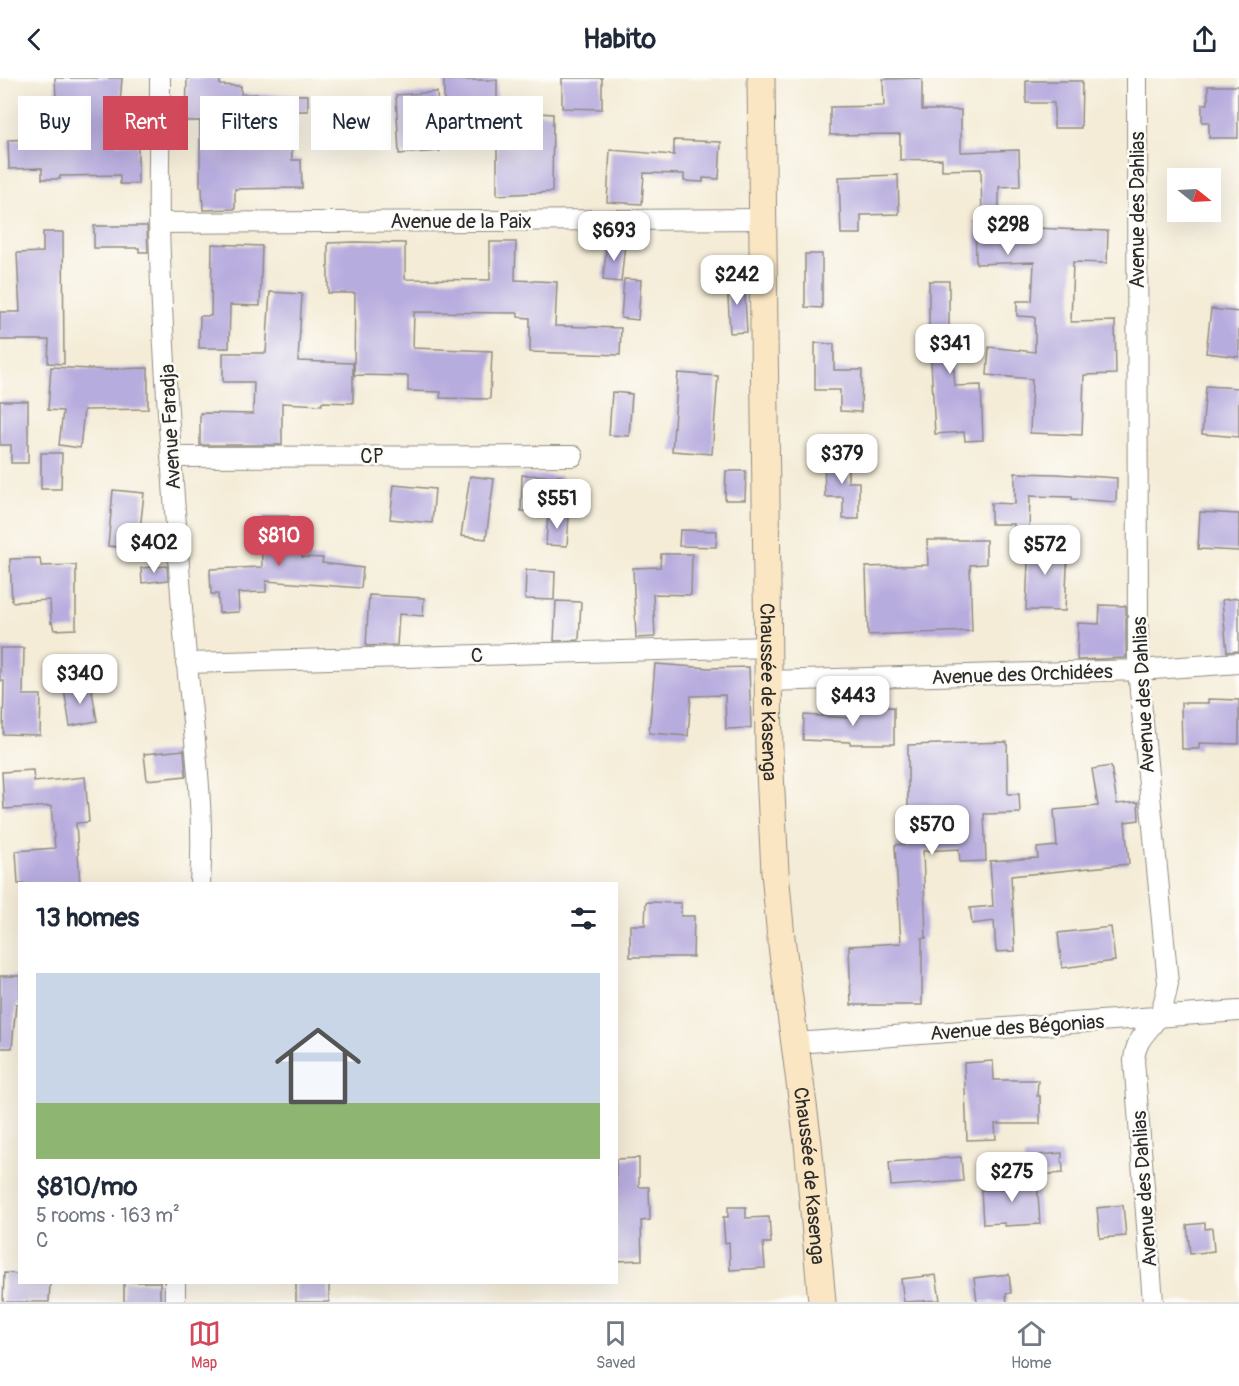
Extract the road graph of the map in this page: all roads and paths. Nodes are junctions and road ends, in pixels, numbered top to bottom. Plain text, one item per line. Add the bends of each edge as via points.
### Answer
1 (160, 78) edge
2 (761, 78) edge
3 (1137, 78) edge
4 (764, 219) junction
5 (159, 223) junction
6 (573, 456) dead end
7 (171, 457) junction
8 (769, 647) junction
9 (186, 663) junction
10 (1239, 663) edge
11 (1138, 670) junction
12 (769, 681) junction
13 (200, 882) edge
14 (1239, 1011) edge
15 (1158, 1017) junction
16 (795, 1043) junction
17 (175, 1284) edge
18 (175, 1302) edge
19 (822, 1302) edge
20 (1153, 1302) edge

1 - 5 street, Avenue Faradja
2 - 4 main road, Chaussée de Kasenga
3 - 11 street, Avenue des Dahlias
4 - 5 street, Avenue de la Paix
4 - 8 main road, Chaussée de Kasenga
5 - 7 street, Avenue Faradja
6 - 7 street, CP
7 - 9 street, Avenue Faradja
8 - 9 street, C
8 - 12 main road, Chaussée de Kasenga
9 - 13 street, Avenue Faradja via 201,797
10 - 11 street, Avenue des Orchidées
11 - 12 street, Avenue des Orchidées
11 - 15 street, Avenue des Dahlias via 1167,983
12 - 16 main road, Chaussée de Kasenga via 775,872
14 - 15 street, Avenue des Bégonias
15 - 16 street, Avenue des Bégonias
15 - 20 street, Avenue des Dahlias via 1138,1042 1134,1060
16 - 19 main road, Chaussée de Kasenga
17 - 18 street

